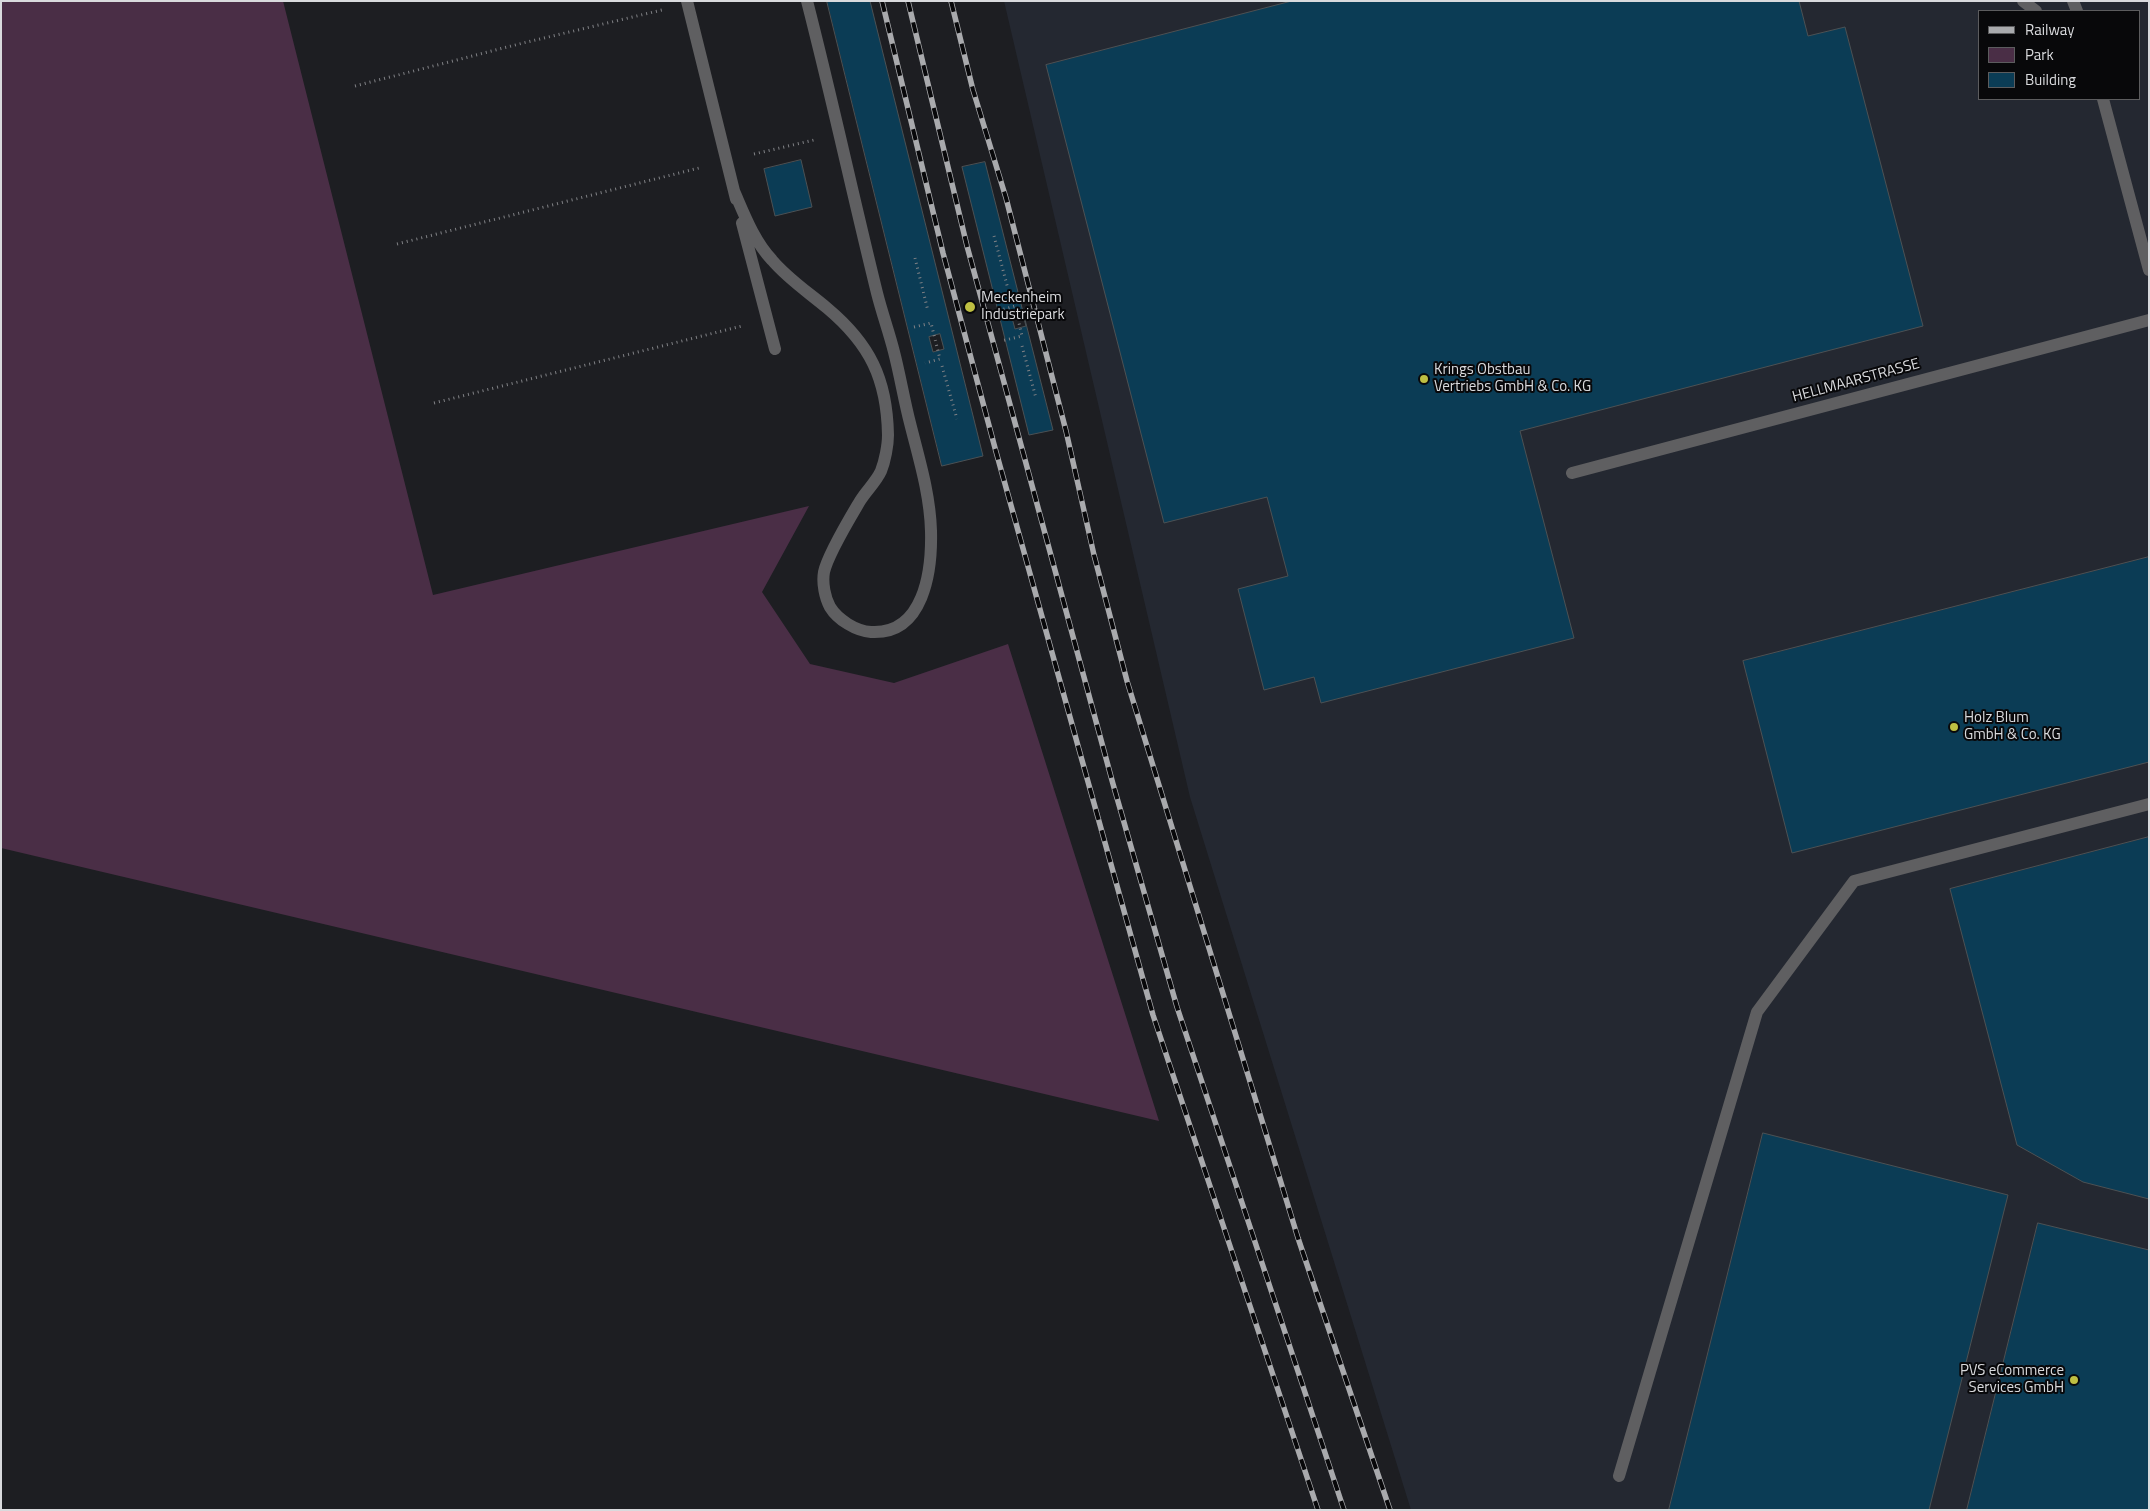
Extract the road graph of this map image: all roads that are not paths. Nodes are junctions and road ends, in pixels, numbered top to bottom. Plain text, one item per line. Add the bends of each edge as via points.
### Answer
1 (807, 1) edge
2 (2022, 1) edge
3 (687, 2) edge
4 (2035, 10) edge
5 (2102, 100) edge
6 (734, 191) junction
7 (2149, 270) edge
8 (2149, 320) edge
9 (775, 349) dead end
10 (1572, 473) dead end
11 (2149, 804) edge
12 (1619, 1476) dead end

1 - 6 lane via 929,495 930,565 923,595 908,621 895,628 880,632 856,629 830,606 823,584 824,570 860,502 881,472 888,440 881,380 872,359 852,330 769,258 751,229
2 - 4 lane
3 - 6 lane
5 - 7 lane
6 - 9 lane
8 - 10 lane, HELLMAARSTRASSE
11 - 12 lane via 1854,881 1756,1012

